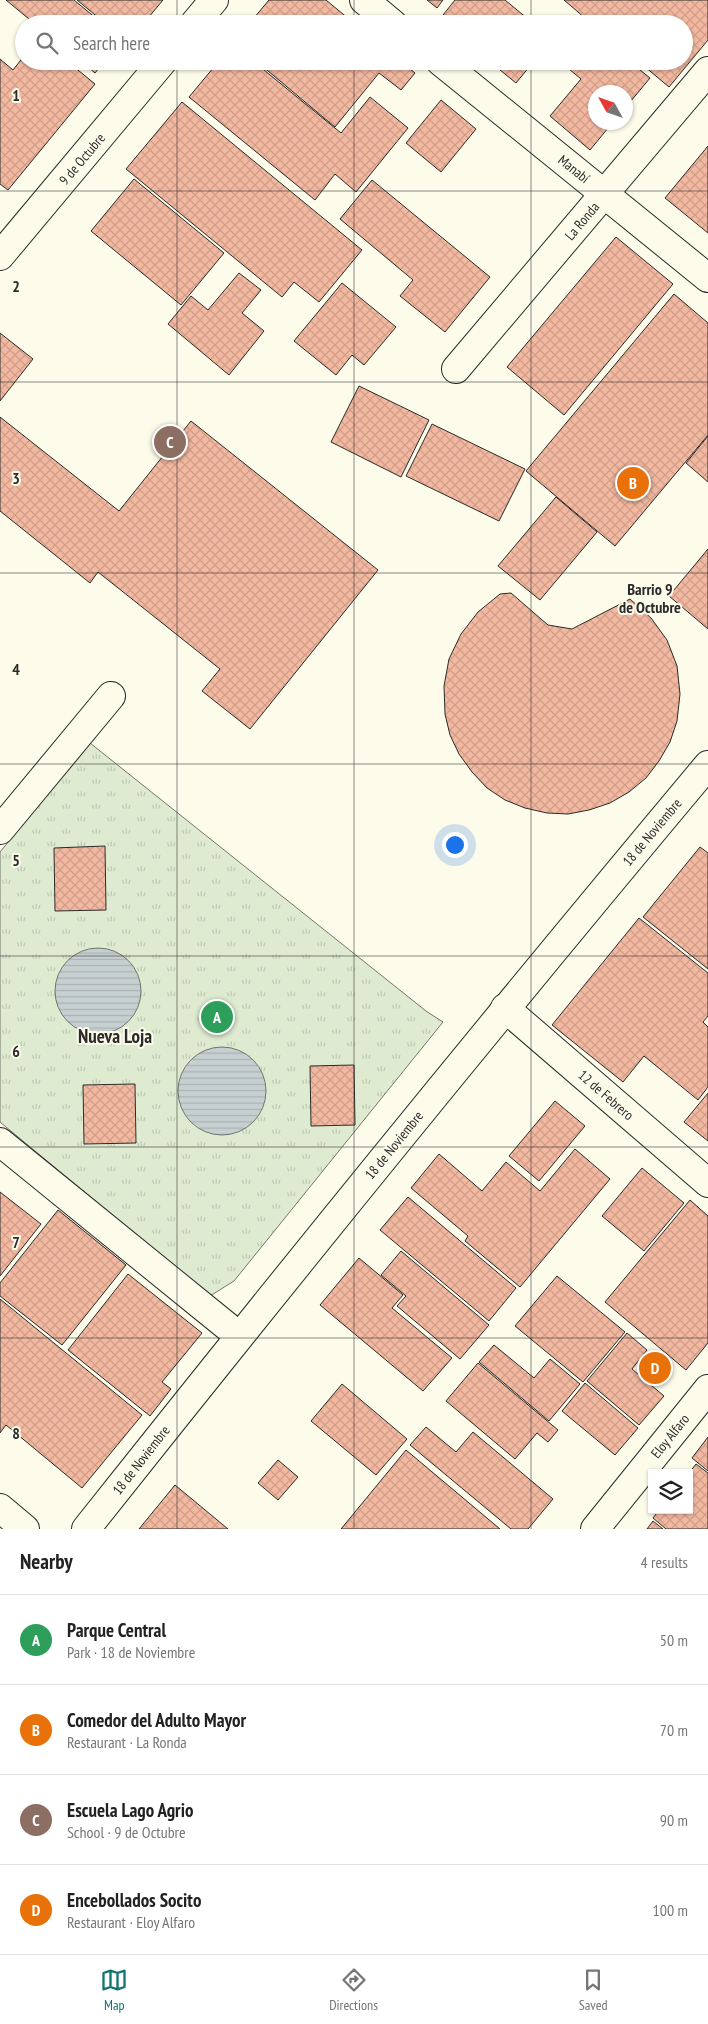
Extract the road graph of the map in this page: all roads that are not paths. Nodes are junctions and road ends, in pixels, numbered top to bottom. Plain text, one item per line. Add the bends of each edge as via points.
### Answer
1 (214, 0) edge
2 (364, 0) edge
3 (202, 15) edge
4 (383, 15) edge
5 (155, 70) edge
6 (451, 70) edge
7 (708, 71) edge
8 (605, 194) junction
9 (0, 256) edge
10 (708, 278) edge
11 (456, 369) dead end
12 (111, 696) dead end
13 (708, 765) edge
14 (0, 830) edge
15 (505, 1008) junction
16 (0, 1142) edge
17 (708, 1183) edge
18 (239, 1336) junction
19 (708, 1389) edge
20 (0, 1508) edge
21 (25, 1529) edge
22 (86, 1529) edge
23 (594, 1529) edge

1 - 3 street
2 - 4 street
5 - 9 street, 9 de Octubre
6 - 8 street, Manabí
7 - 8 street, La Ronda
8 - 10 street, Manabí
8 - 11 street, La Ronda
12 - 14 street
13 - 15 street, 18 de Noviembre
15 - 17 street, 12 de Febrero
15 - 18 street, 18 de Noviembre
16 - 18 street
18 - 22 street, 18 de Noviembre
19 - 23 street, Eloy Alfaro
20 - 21 street

